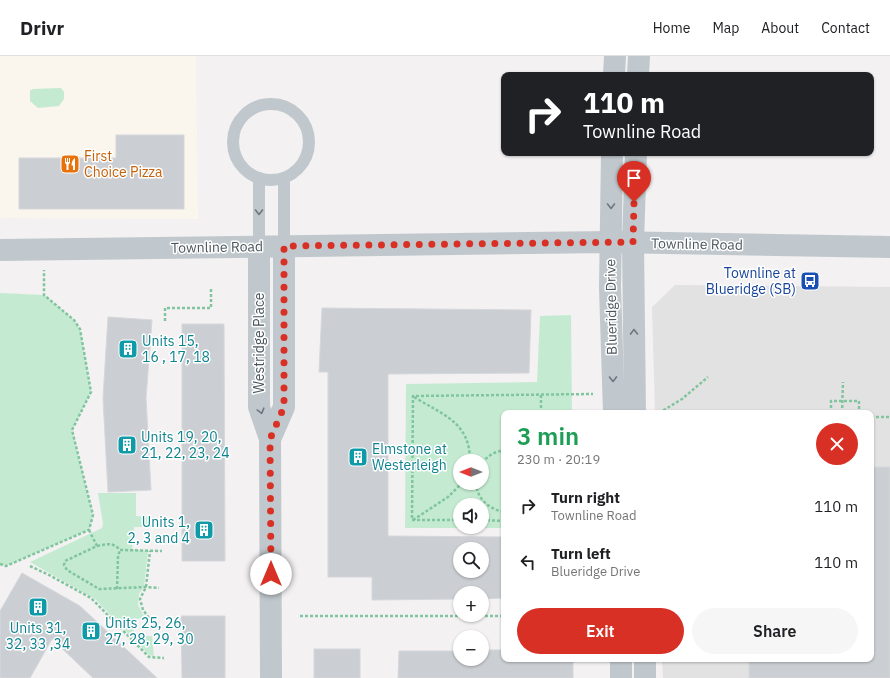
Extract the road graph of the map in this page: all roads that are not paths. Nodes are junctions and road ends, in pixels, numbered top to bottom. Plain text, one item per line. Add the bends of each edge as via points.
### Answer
1 (615, 56) edge
2 (639, 56) edge
3 (614, 72) edge
4 (638, 72) edge
5 (612, 156) edge
6 (636, 156) edge
7 (259, 178) junction
8 (284, 178) junction
9 (611, 242) junction
10 (633, 242) junction
11 (259, 246) junction
12 (284, 246) junction
13 (890, 247) edge
14 (0, 250) edge
15 (614, 410) edge
16 (635, 410) edge
17 (270, 439) junction
18 (621, 662) edge
19 (645, 662) edge
20 (271, 678) edge
21 (622, 678) edge
22 (645, 678) edge

1 - 3 street
2 - 4 street
5 -> 9 street, Blueridge Drive
6 - 10 street, Blueridge Drive
7 - 8 lane
7 - 8 lane via 248,172 239,162 234,150 233,137 244,114 255,107 280,104 300,117 308,134 308,152 303,163 295,172
7 -> 11 lane
8 - 12 lane
9 - 10 street, Townline Road
9 - 12 street, Townline Road
9 -> 15 street, Blueridge Drive
10 - 13 street, Townline Road
16 -> 10 street, Blueridge Drive
11 - 12 street, Townline Road
11 - 14 street, Townline Road
11 -> 17 street, Westridge Place via 259,407
12 - 17 street, Westridge Place via 284,407
17 - 20 street, Westridge Place
18 - 21 street
19 - 22 street

